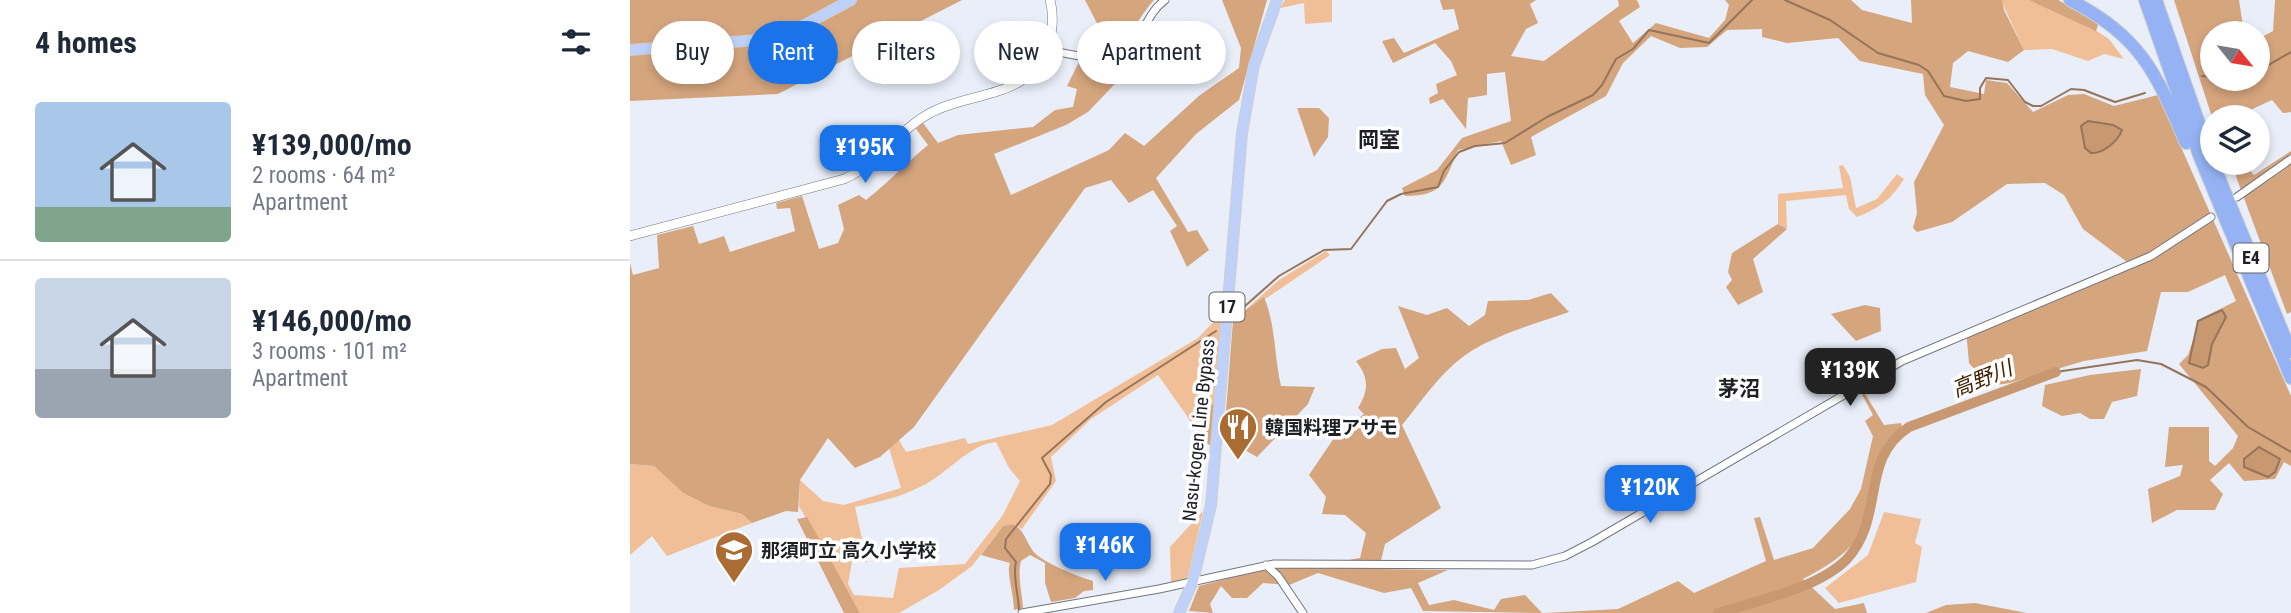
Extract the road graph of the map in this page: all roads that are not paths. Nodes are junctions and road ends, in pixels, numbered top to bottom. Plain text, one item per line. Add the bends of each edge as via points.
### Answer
1 (851, 0) edge
2 (1050, 0) edge
3 (1165, 0) edge
4 (1277, 0) edge
5 (2070, 0) edge
6 (2145, 0) edge
7 (2158, 0) edge
8 (1053, 21) edge
9 (630, 50) edge
10 (1063, 52) edge
11 (1015, 84) edge
12 (2200, 128) edge
13 (2291, 159) edge
14 (2217, 175) edge
15 (2237, 197) dead end
16 (2211, 217) dead end
17 (2228, 231) junction
18 (630, 236) edge
19 (2291, 352) edge
20 (2291, 378) edge
21 (1266, 565) junction
22 (1194, 581) junction
23 (1022, 613) edge
24 (1179, 613) edge
25 (1303, 613) edge

1 - 9 main road via 769,39
2 - 8 street
3 - 10 street via 1121,56
4 - 22 main road, Nasu-kogen Line Bypass / 17 via 1255,65 1242,133 1211,505
5 - 17 highway via 2121,32 2152,68
6 - 17 highway, E4
7 - 12 highway, E4
11 - 18 street via 927,114 853,175
13 - 15 street
14 - 19 highway, E4
16 - 21 street via 2151,256 1918,353 1565,556 1532,565
17 - 20 highway, E4
21 - 22 street
21 - 25 street
22 - 23 street
22 - 24 main road, Nasu-kogen Line Bypass / 17

